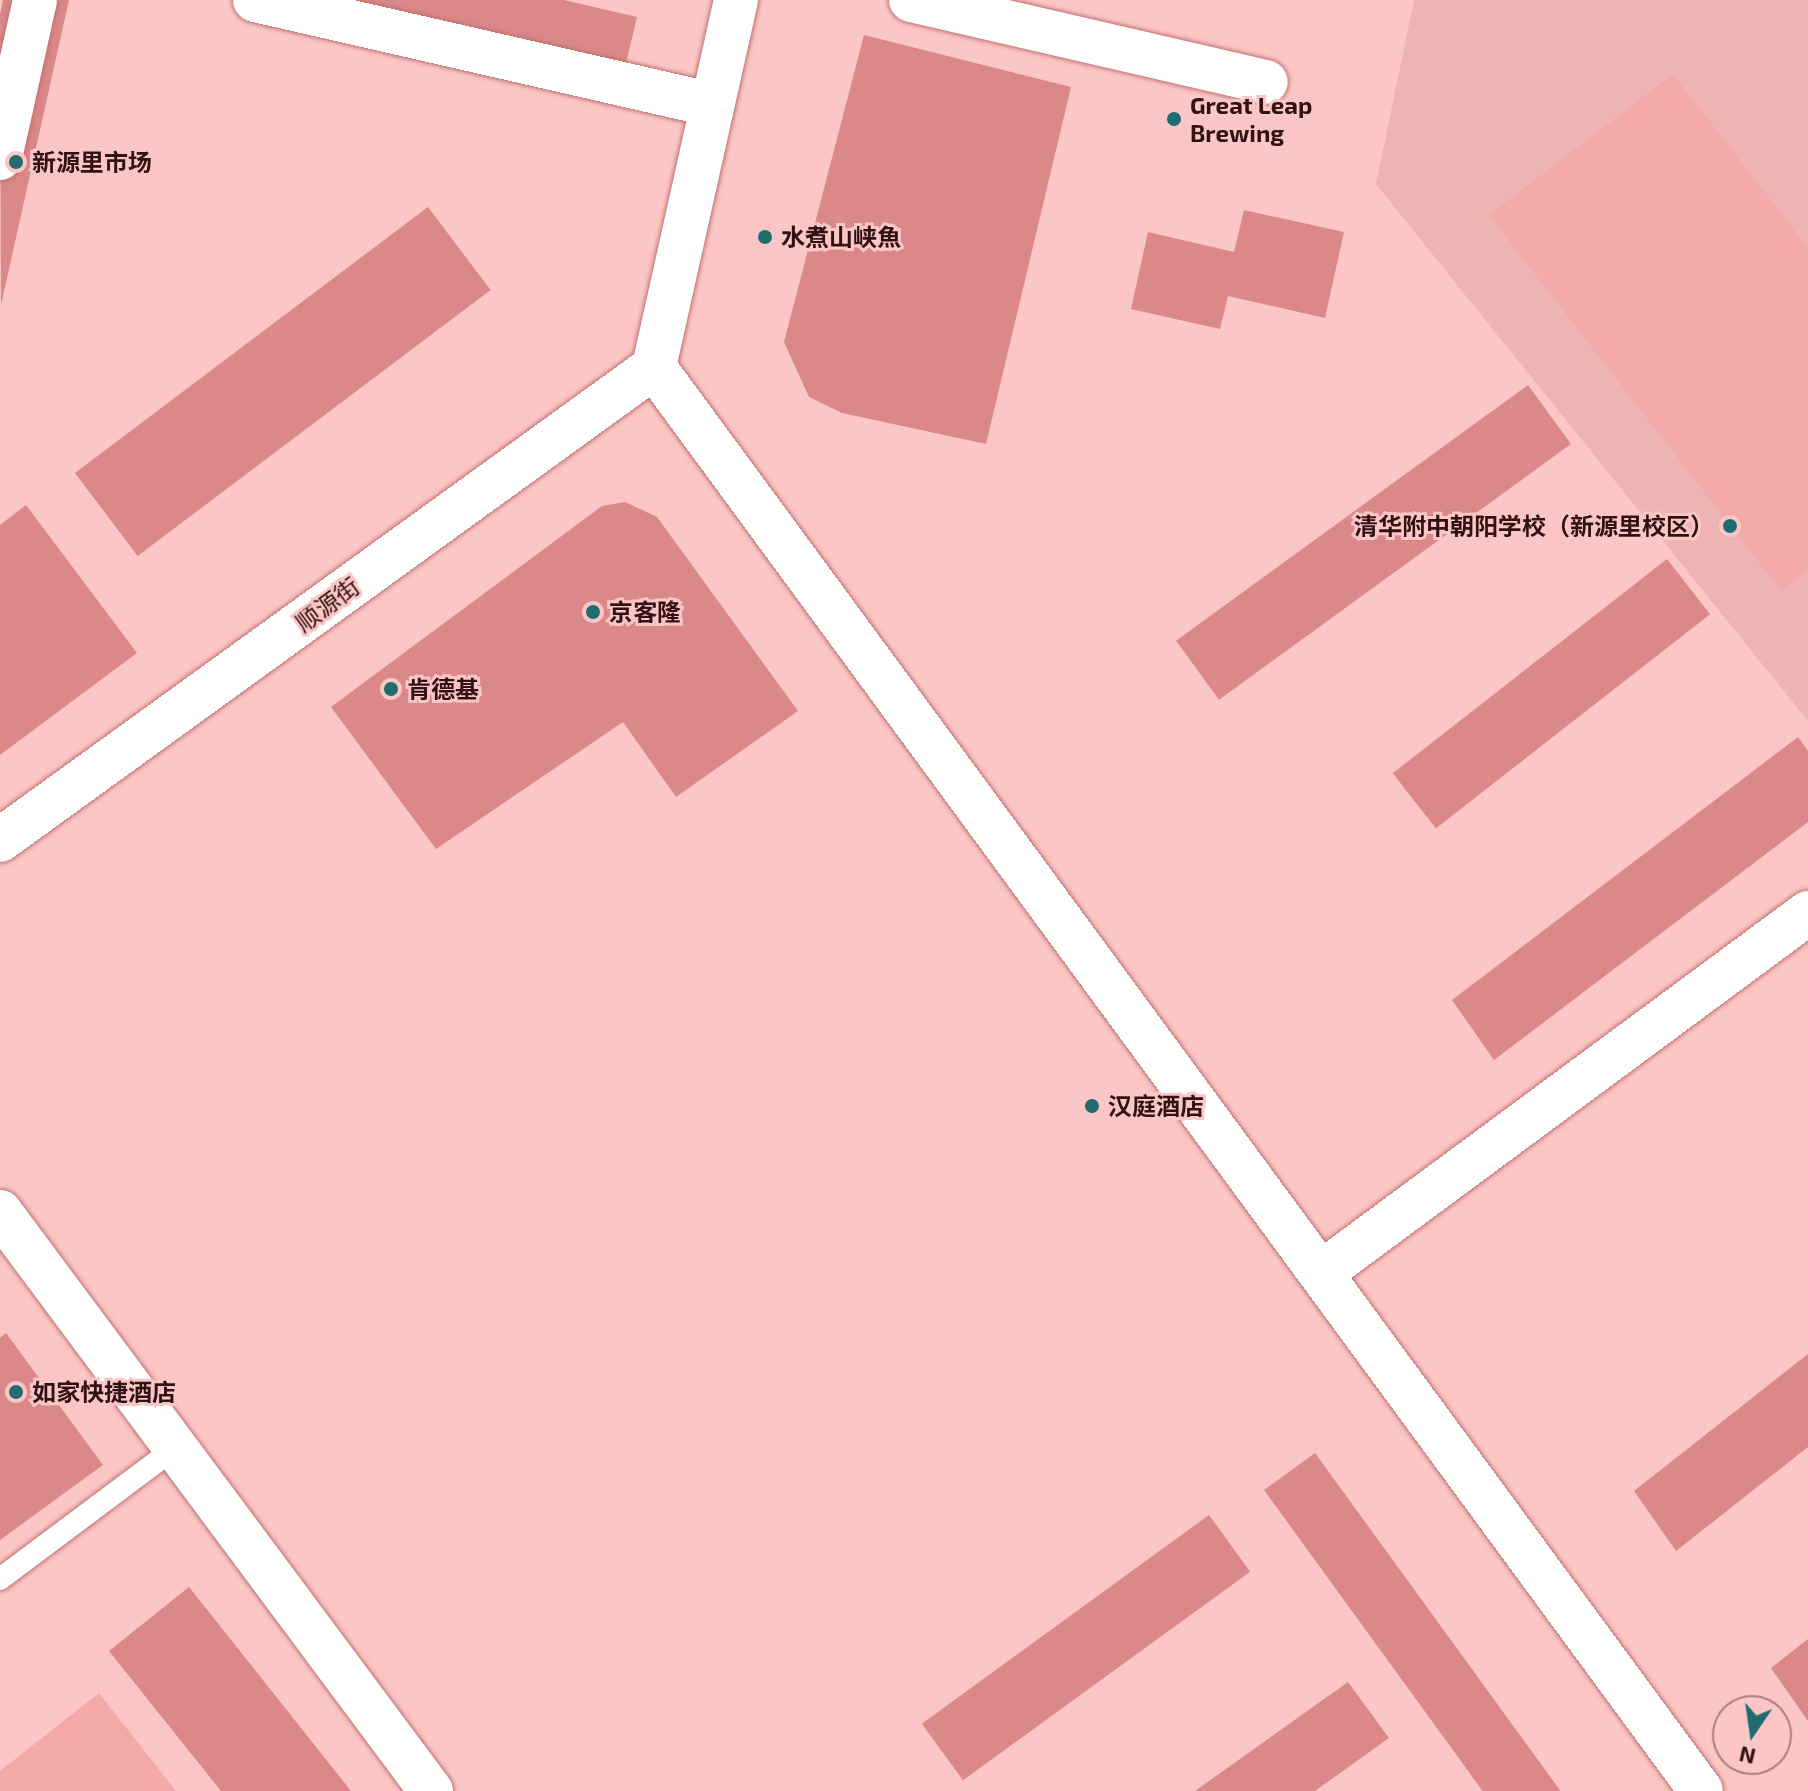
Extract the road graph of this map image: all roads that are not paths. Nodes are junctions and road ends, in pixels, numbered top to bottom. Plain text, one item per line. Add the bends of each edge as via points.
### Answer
1 (35, 0) edge
2 (255, 0) edge
3 (736, 0) edge
4 (911, 0) edge
5 (1266, 82) dead end
6 (712, 105) junction
7 (0, 158) edge
8 (654, 367) junction
9 (0, 840) edge
10 (1808, 913) edge
11 (0, 1212) edge
12 (1321, 1273) junction
13 (175, 1448) junction
14 (0, 1579) edge
15 (431, 1791) edge
16 (1701, 1791) edge

1 - 7 street
2 - 6 street
3 - 6 street
4 - 5 street
6 - 8 street
8 - 9 street, 顺源街
8 - 12 street
10 - 12 street
11 - 13 street
12 - 16 street
13 - 14 lane
13 - 15 street

